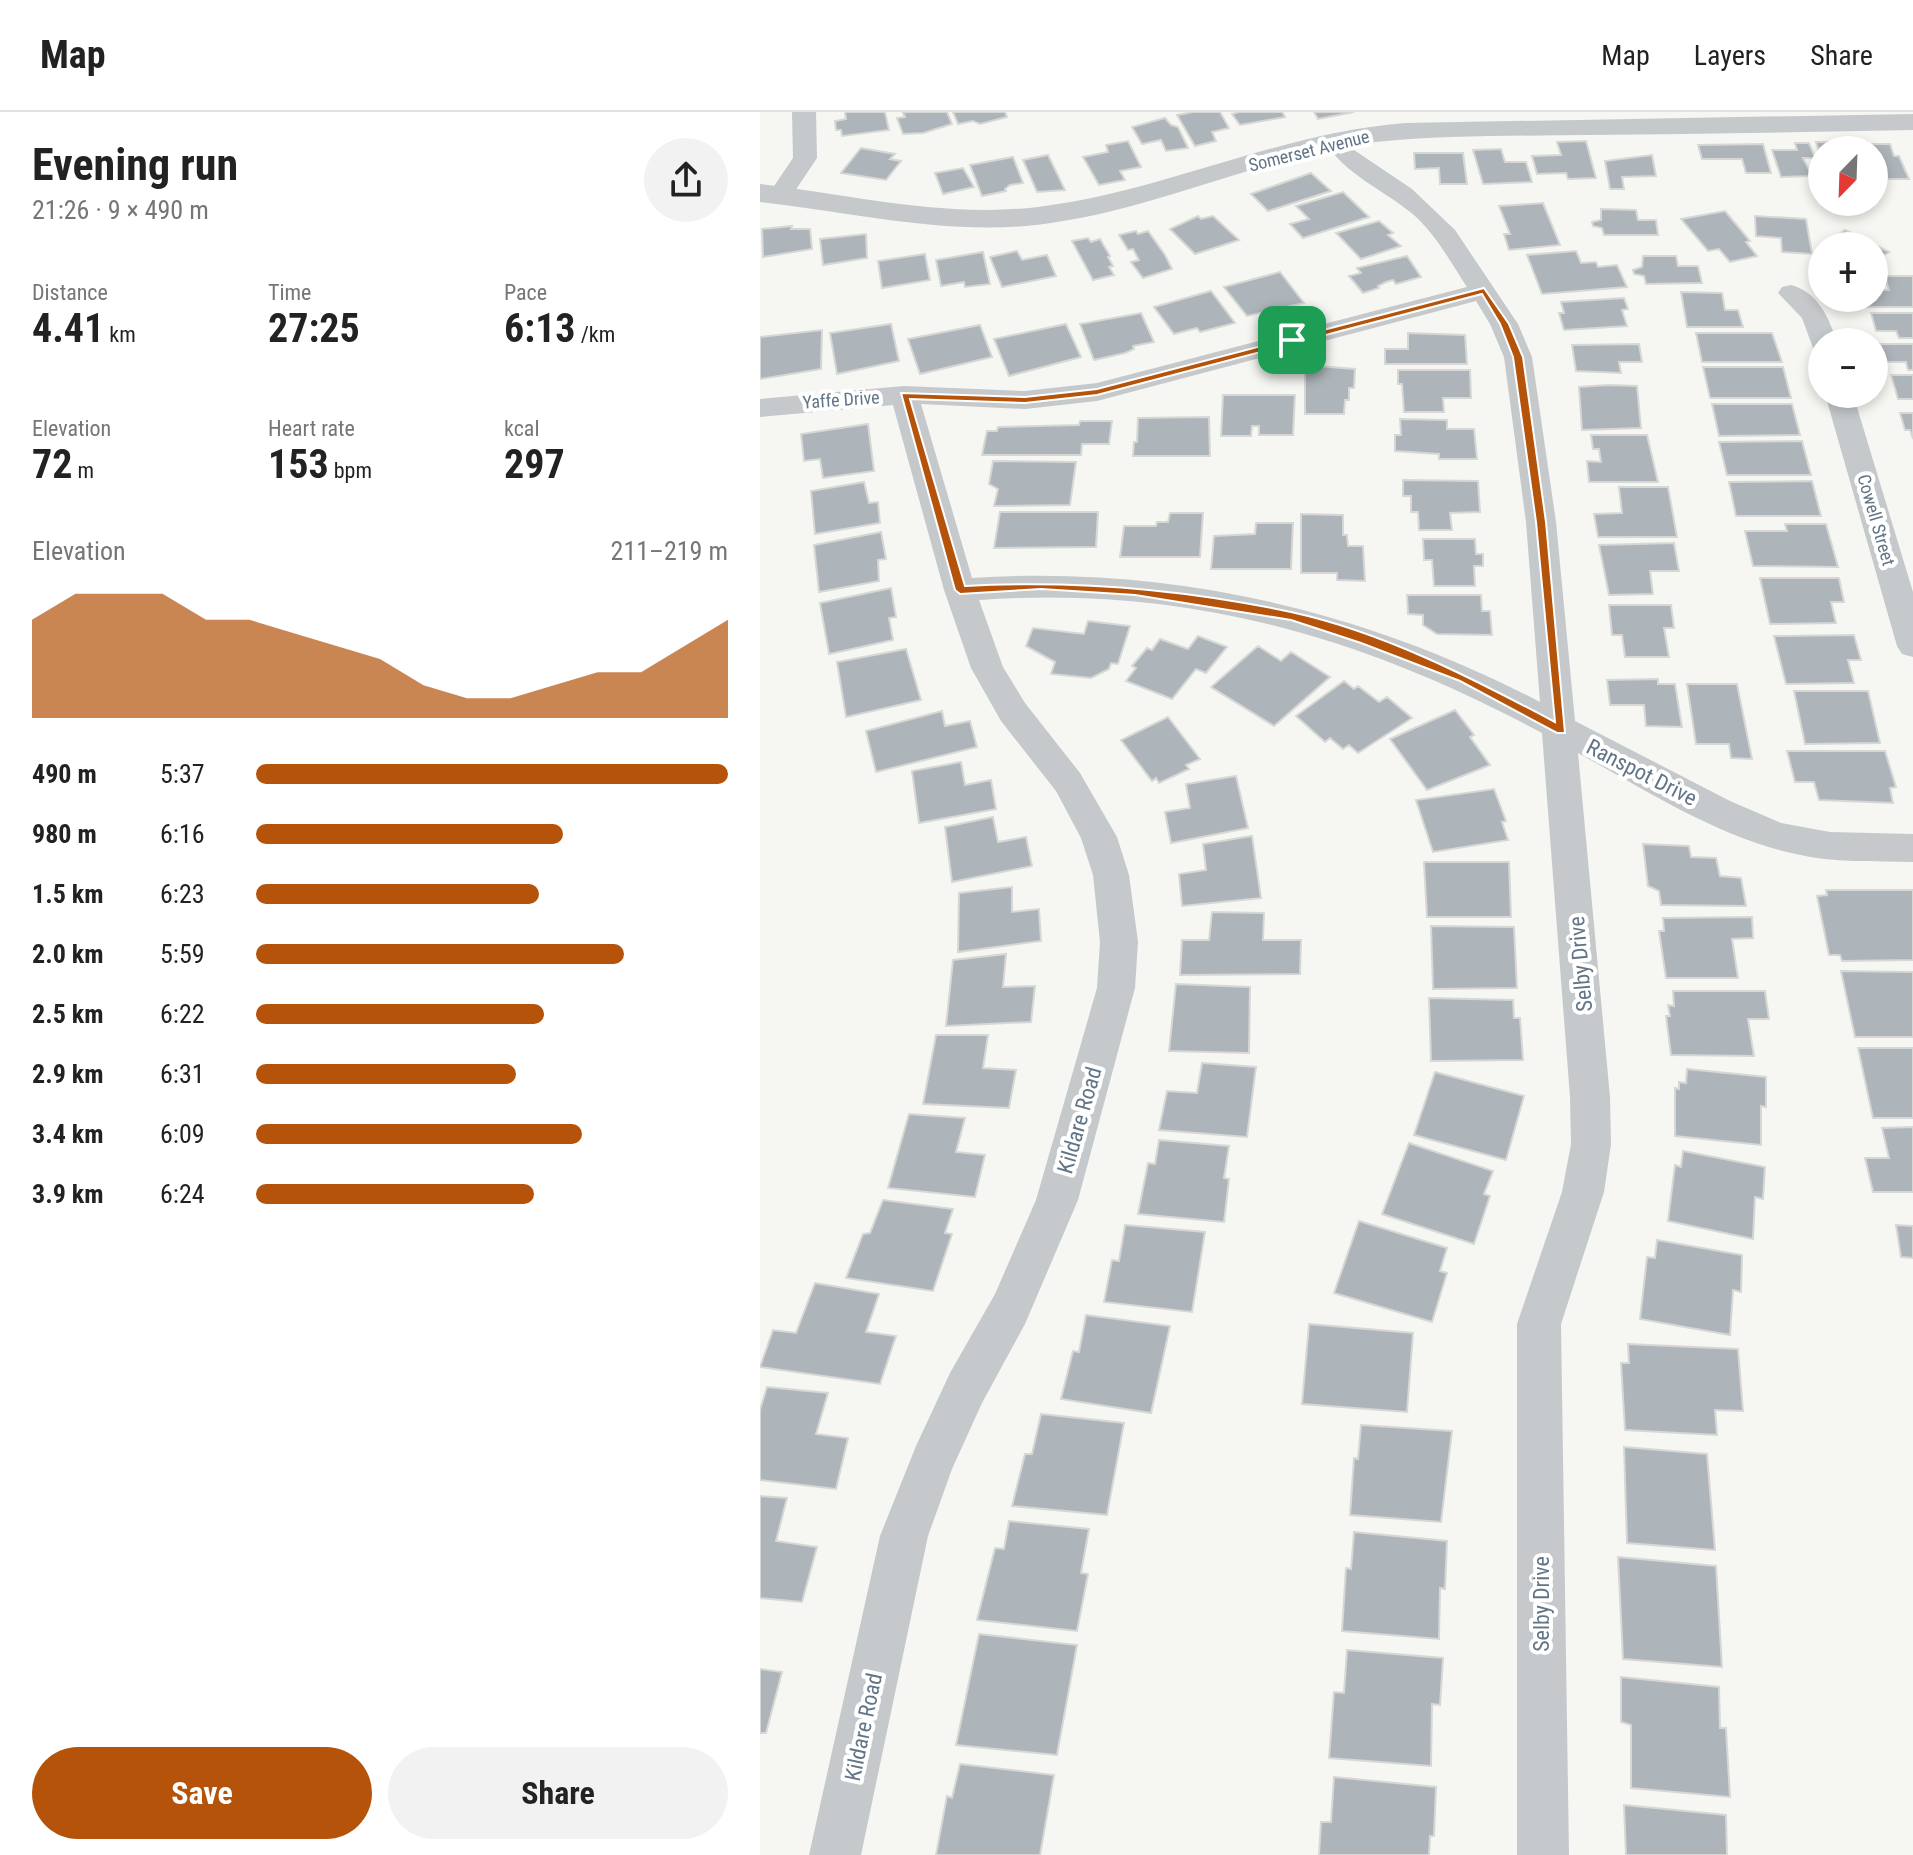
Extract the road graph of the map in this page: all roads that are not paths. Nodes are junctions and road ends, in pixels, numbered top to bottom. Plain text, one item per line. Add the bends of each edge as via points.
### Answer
1 (804, 112) edge
2 (1913, 122) edge
3 (1336, 140) junction
4 (770, 194) edge
5 (1484, 291) junction
6 (1791, 293) dead end
7 (1819, 328) edge
8 (904, 395) junction
9 (760, 408) edge
10 (1843, 408) edge
11 (960, 590) junction
12 (1913, 646) edge
13 (1561, 730) junction
14 (1913, 848) edge
15 (835, 1855) edge
16 (1543, 1855) edge

1 - 4 street via 805,154
2 - 3 street, Somerset Avenue via 1446,129
3 - 4 street, Somerset Avenue via 1147,195 1034,217 954,219
3 - 5 street, Selby Drive via 1345,155 1426,213
5 - 8 street, Yaffe Drive via 1097,392 1025,400
5 - 13 street, Selby Drive via 1518,357
6 - 7 street via 1815,315
8 - 9 street, Yaffe Drive
8 - 11 street, Kildare Road
10 - 12 street, Cowell Street
11 - 13 street, Ranspot Drive via 1041,585 1135,591 1292,616 1464,679
11 - 15 street, Kildare Road via 987,668 1013,712 1068,782 1099,837 1111,875 1119,942 1116,988 1057,1200 1010,1309 932,1462 904,1536
13 - 14 street, Ranspot Drive via 1781,837 1843,847
13 - 16 street, Selby Drive via 1591,1144 1583,1192 1539,1324

